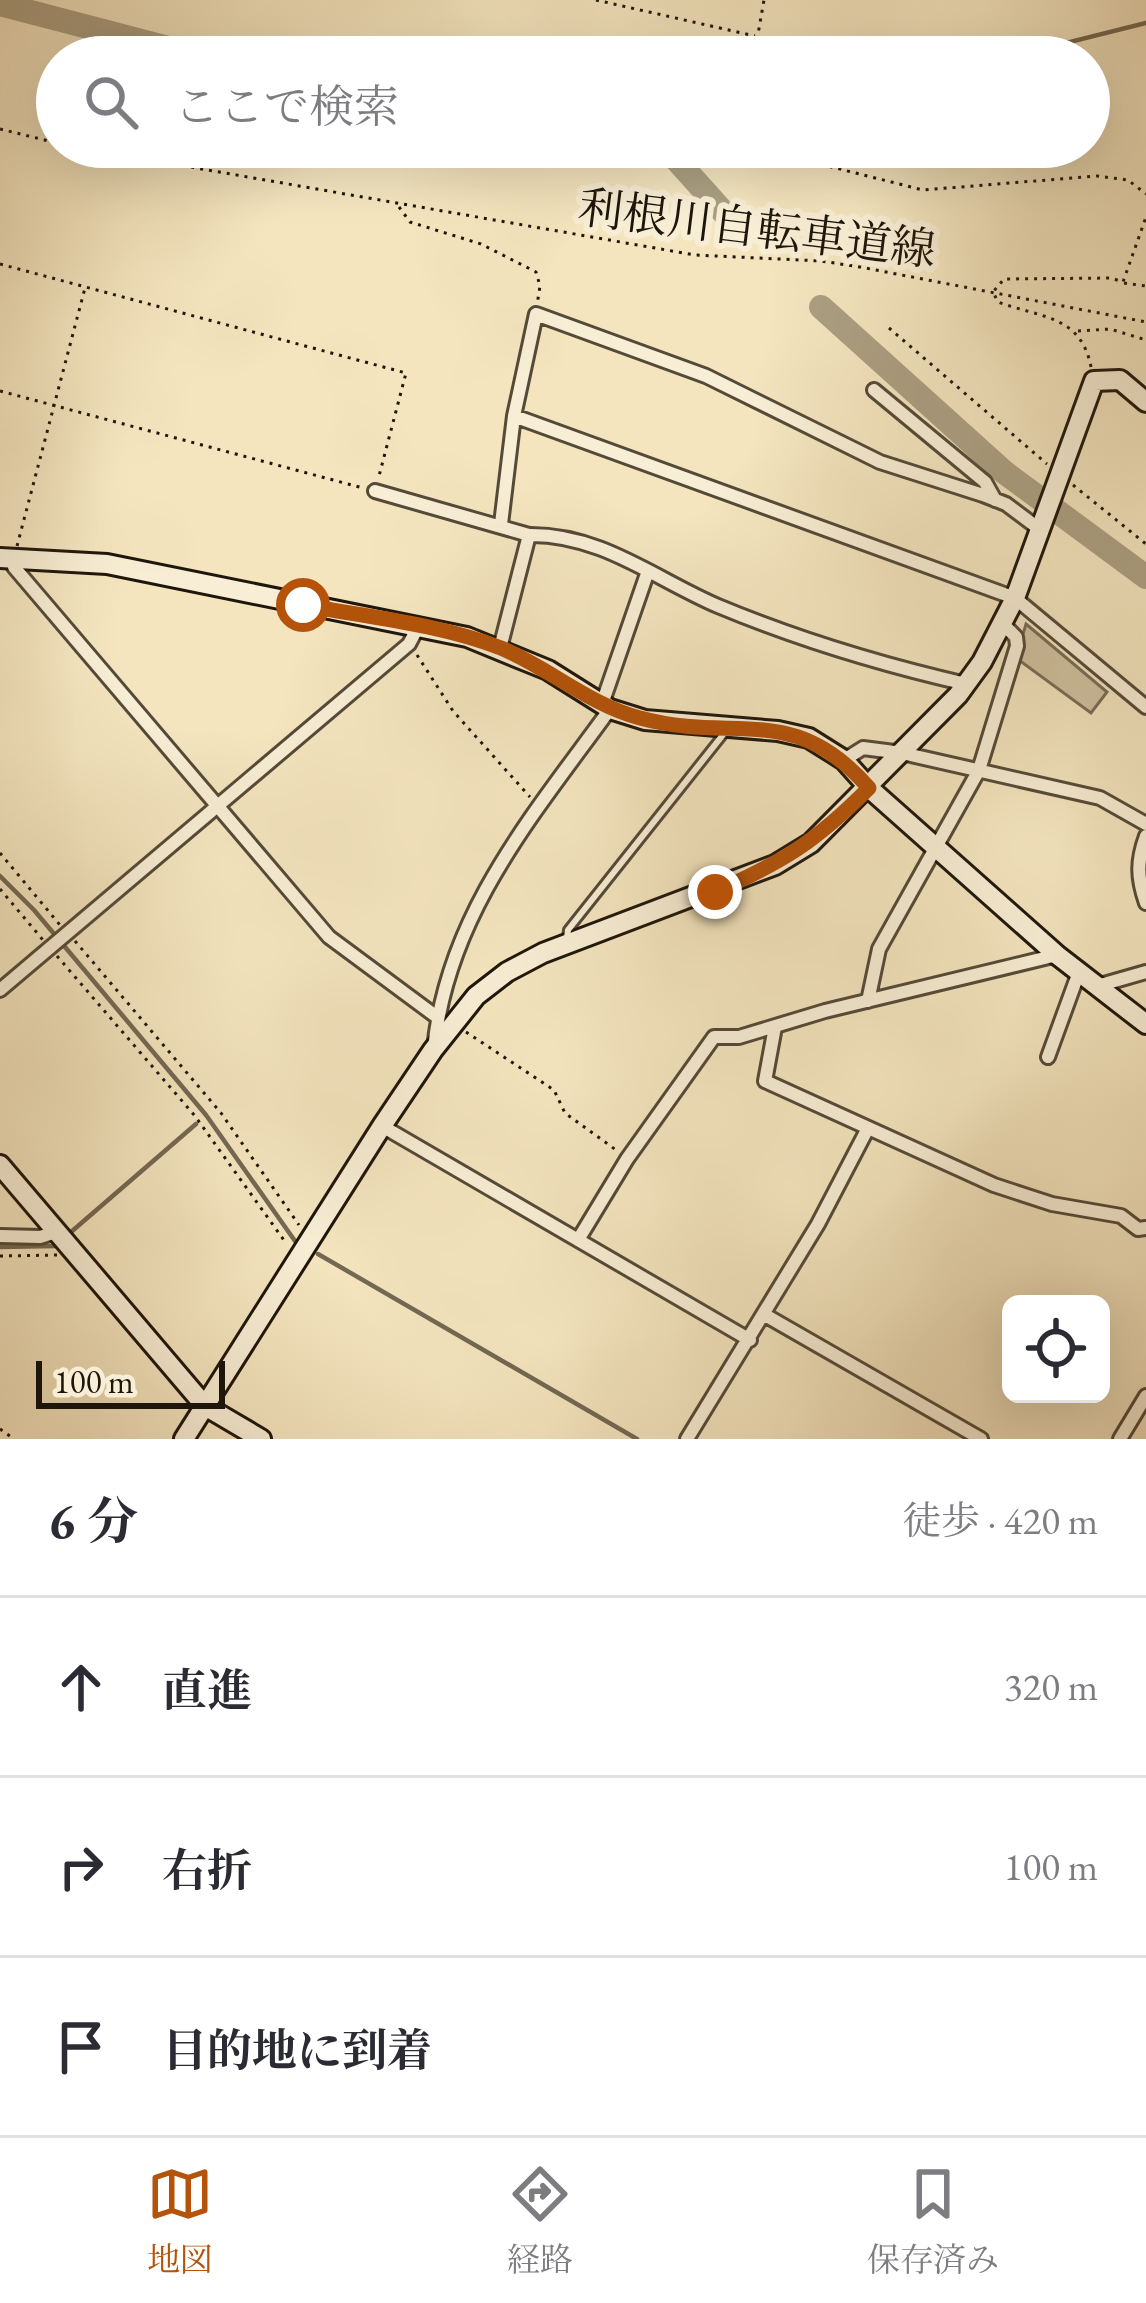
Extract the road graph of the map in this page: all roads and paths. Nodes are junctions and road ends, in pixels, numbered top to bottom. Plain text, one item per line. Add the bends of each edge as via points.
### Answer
1 (596, 0) edge
2 (764, 0) edge
3 (755, 36) joint
4 (0, 129) edge
5 (36, 138) edge
6 (191, 168) edge
7 (836, 168) edge
8 (1146, 194) edge
9 (398, 206) junction
10 (1146, 218) edge
11 (0, 265) edge
12 (1123, 282) junction
13 (1146, 286) edge
14 (86, 287) junction
15 (993, 292) junction
16 (536, 314) junction
17 (1146, 322) edge
18 (889, 328) dead end
19 (1076, 331) junction
20 (1146, 340) edge
21 (1094, 381) junction
22 (874, 390) dead end
23 (0, 391) edge
24 (1146, 402) edge
25 (56, 406) junction
26 (514, 416) junction
27 (1059, 482) junction
28 (375, 491) junction
29 (995, 500) junction
30 (501, 524) junction
31 (1042, 531) junction
32 (530, 536) junction
33 (1146, 544) edge
34 (7, 557) edge
35 (648, 571) junction
36 (1015, 598) junction
37 (1002, 623) junction
38 (414, 635) junction
39 (500, 648) junction
40 (966, 684) junction
41 (606, 706) junction
42 (1146, 707) edge
43 (729, 728) junction
44 (902, 753) junction
45 (844, 760) junction
46 (980, 770) junction
47 (869, 788) junction
48 (218, 806) junction
49 (539, 807) junction
50 (1146, 824) edge
51 (1146, 836) edge
52 (938, 847) junction
53 (0, 853) edge
54 (0, 889) edge
55 (1146, 903) edge
56 (67, 933) junction
57 (566, 945) junction
58 (50, 949) junction
59 (1057, 955) junction
60 (1079, 972) junction
61 (1146, 972) edge
62 (1097, 986) junction
63 (0, 990) edge
64 (868, 1001) junction
65 (446, 1020) junction
66 (1146, 1024) edge
67 (775, 1027) junction
68 (1048, 1057) dead end
69 (382, 1126) junction
70 (867, 1130) junction
71 (627, 1159) junction
72 (0, 1165) edge
73 (1146, 1228) edge
74 (56, 1232) junction
75 (0, 1236) edge
76 (578, 1240) junction
77 (312, 1242) junction
78 (72, 1250) junction
79 (0, 1256) edge
80 (298, 1259) junction
81 (765, 1315) junction
82 (750, 1340) junction
83 (1146, 1396) edge
84 (205, 1406) junction
85 (0, 1429) edge
86 (14, 1439) edge
87 (184, 1439) edge
88 (261, 1439) edge
89 (687, 1439) edge
90 (981, 1439) edge
91 (1120, 1439) edge

1 - 3 path
2 - 3 path
4 - 5 path
6 - 9 path, 利根川自転車道線
7 - 8 path via 923,190 1097,176 1128,180
9 - 15 path, 利根川自転車道線 via 695,255 821,261
9 - 16 path via 410,221 536,272
10 - 12 path
11 - 14 path
12 - 13 path
12 - 15 path via 1004,279
14 - 25 path
14 - 28 path via 406,373
15 - 17 path, 利根川自転車道線
15 - 19 path via 998,302
16 - 26 street
16 - 29 street via 706,376 880,462
18 - 27 path
19 - 20 path via 1102,328
19 - 21 path
21 - 24 street via 1120,380
21 - 27 street
22 - 29 street via 985,482
23 - 25 path
25 - 28 path
25 - 34 path
26 - 30 street
26 - 36 street
27 - 31 street
27 - 33 path
28 - 30 street
29 - 31 street
30 - 32 street
31 - 36 street
32 - 35 street via 570,537
32 - 39 street
34 - 38 street via 106,564
34 - 48 street
35 - 40 street via 761,621
35 - 41 street
36 - 37 street
36 - 42 street
37 - 40 street
37 - 46 street via 1017,646
38 - 39 street
38 - 48 street
38 - 49 path via 453,710
39 - 41 street
40 - 44 street
41 - 43 street via 645,720
41 - 49 street
43 - 45 street via 809,738
43 - 57 lane via 568,930
44 - 45 street via 863,748
44 - 46 street
44 - 47 street
45 - 47 street
46 - 50 street via 1100,798
46 - 52 street
47 - 52 street
47 - 57 street via 775,866
48 - 56 street
48 - 65 street via 329,938
49 - 65 street via 466,924
51 - 55 street via 1138,879
52 - 59 street
52 - 64 street via 880,949
53 - 56 path
54 - 58 path
56 - 58 street
56 - 77 path via 194,1079
57 - 65 street via 507,972
58 - 63 street
58 - 80 path via 195,1116
59 - 60 street
59 - 64 street
60 - 62 street
60 - 68 street
61 - 62 street
62 - 66 street
64 - 67 street
65 - 69 street
65 - 71 path via 554,1090 584,1131
67 - 70 street via 764,1081
67 - 71 street via 714,1037
69 - 76 street
69 - 77 street
70 - 73 street via 994,1185
70 - 81 street
71 - 76 street
72 - 74 street
74 - 75 street
74 - 78 street
76 - 82 street
77 - 80 street
78 - 79 path
78 - 84 street
80 - 84 street
81 - 82 street
81 - 90 street
82 - 89 street
83 - 91 street
84 - 87 street
84 - 88 street
85 - 86 path

